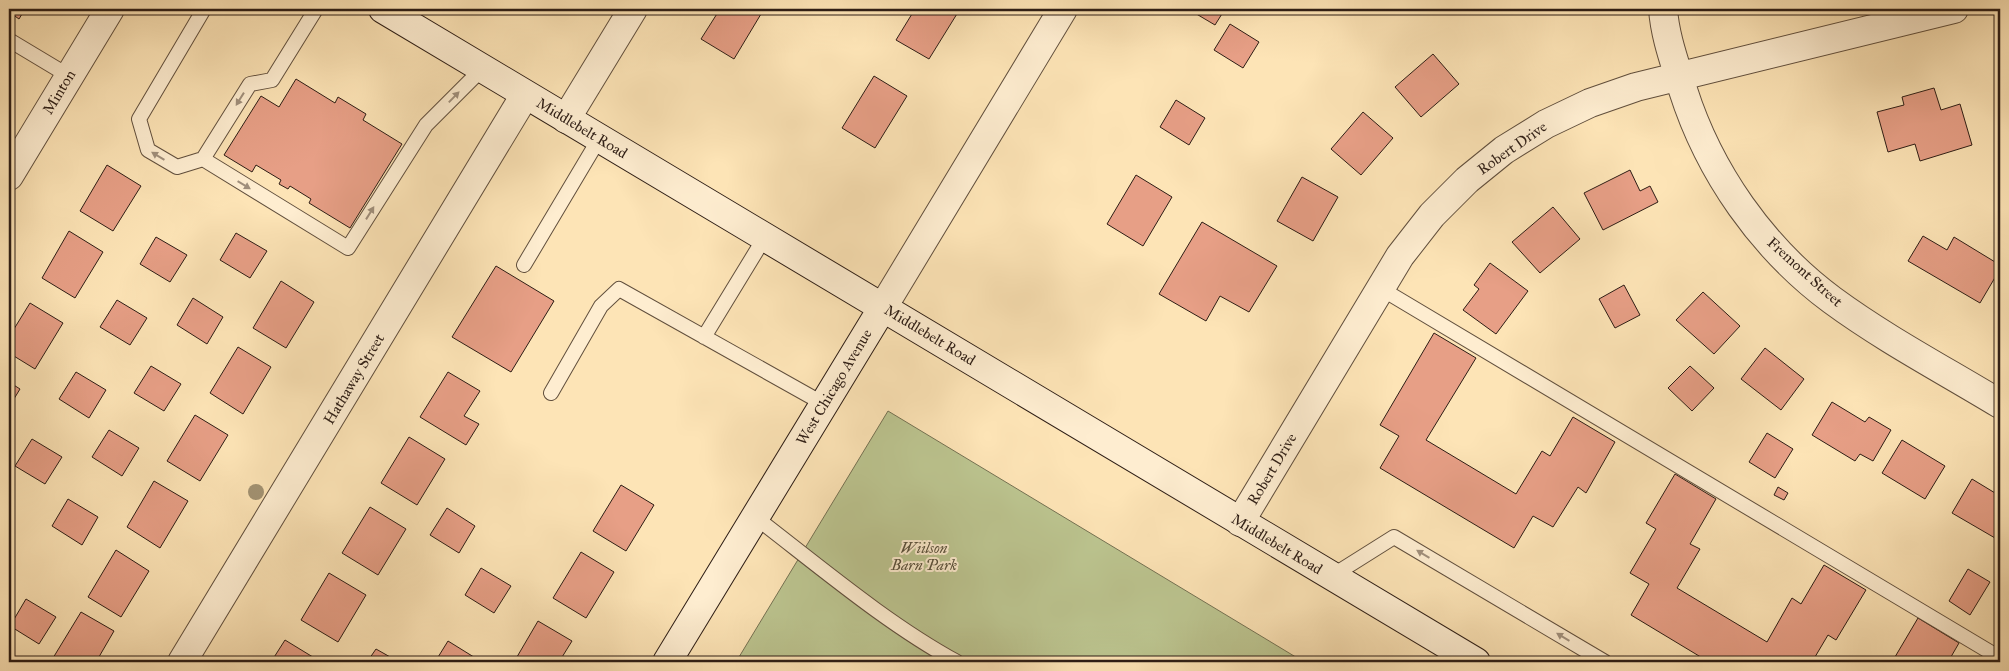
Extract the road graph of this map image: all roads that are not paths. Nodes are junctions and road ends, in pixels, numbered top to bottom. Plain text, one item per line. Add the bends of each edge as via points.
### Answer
1 (110, 9) edge
2 (204, 9) edge
3 (316, 9) edge
4 (384, 9) edge
5 (633, 9) edge
6 (1063, 9) edge
7 (1663, 9) edge
8 (1954, 9) edge
9 (9, 40) edge
10 (482, 69) junction
11 (69, 76) junction
12 (1679, 77) junction
13 (525, 95) junction
14 (566, 119) junction
15 (599, 139) junction
16 (203, 159) junction
17 (9, 176) edge
18 (765, 237) junction
19 (524, 265) dead end
20 (1380, 288) junction
21 (883, 307) junction
22 (704, 337) junction
23 (551, 393) dead end
24 (824, 404) junction
25 (2000, 404) edge
26 (755, 517) junction
27 (1240, 522) junction
28 (1332, 576) junction
29 (2000, 658) edge
30 (182, 662) edge
31 (667, 662) edge
32 (957, 662) edge
33 (1476, 662) edge
34 (1605, 662) edge

1 - 11 street, Minton
16 -> 2 lane via 177,167 148,150 139,119
3 -> 16 lane via 272,80 250,84
4 - 10 street, Middlebelt Road
5 - 14 street
6 - 21 street, West Chicago Avenue
7 - 12 street, Fremont Street via 1667,37
8 - 12 street, Robert Drive
9 - 11 lane
10 - 13 street, Middlebelt Road
16 -> 10 lane via 348,248 426,125
11 - 17 street, Minton
12 - 20 street, Robert Drive via 1590,103 1546,124 1504,150 1467,180 1432,215
12 - 25 street, Fremont Street via 1692,116 1718,171 1749,217 1785,258 1831,299
13 - 14 street, Middlebelt Road
13 - 30 street, Hathaway Street
14 - 15 street, Middlebelt Road
15 - 18 street, Middlebelt Road
15 - 19 lane
18 - 21 street, Middlebelt Road
18 - 22 lane
20 - 27 street, Robert Drive
20 - 29 lane
21 - 24 street, West Chicago Avenue
21 - 27 street, Middlebelt Road
22 - 23 lane via 619,289 600,306
22 - 24 lane
24 - 26 street, West Chicago Avenue
26 - 31 street, West Chicago Avenue
26 - 32 lane via 931,648
27 - 28 street, Middlebelt Road
28 - 33 street, Middlebelt Road
34 -> 28 lane via 1394,537

